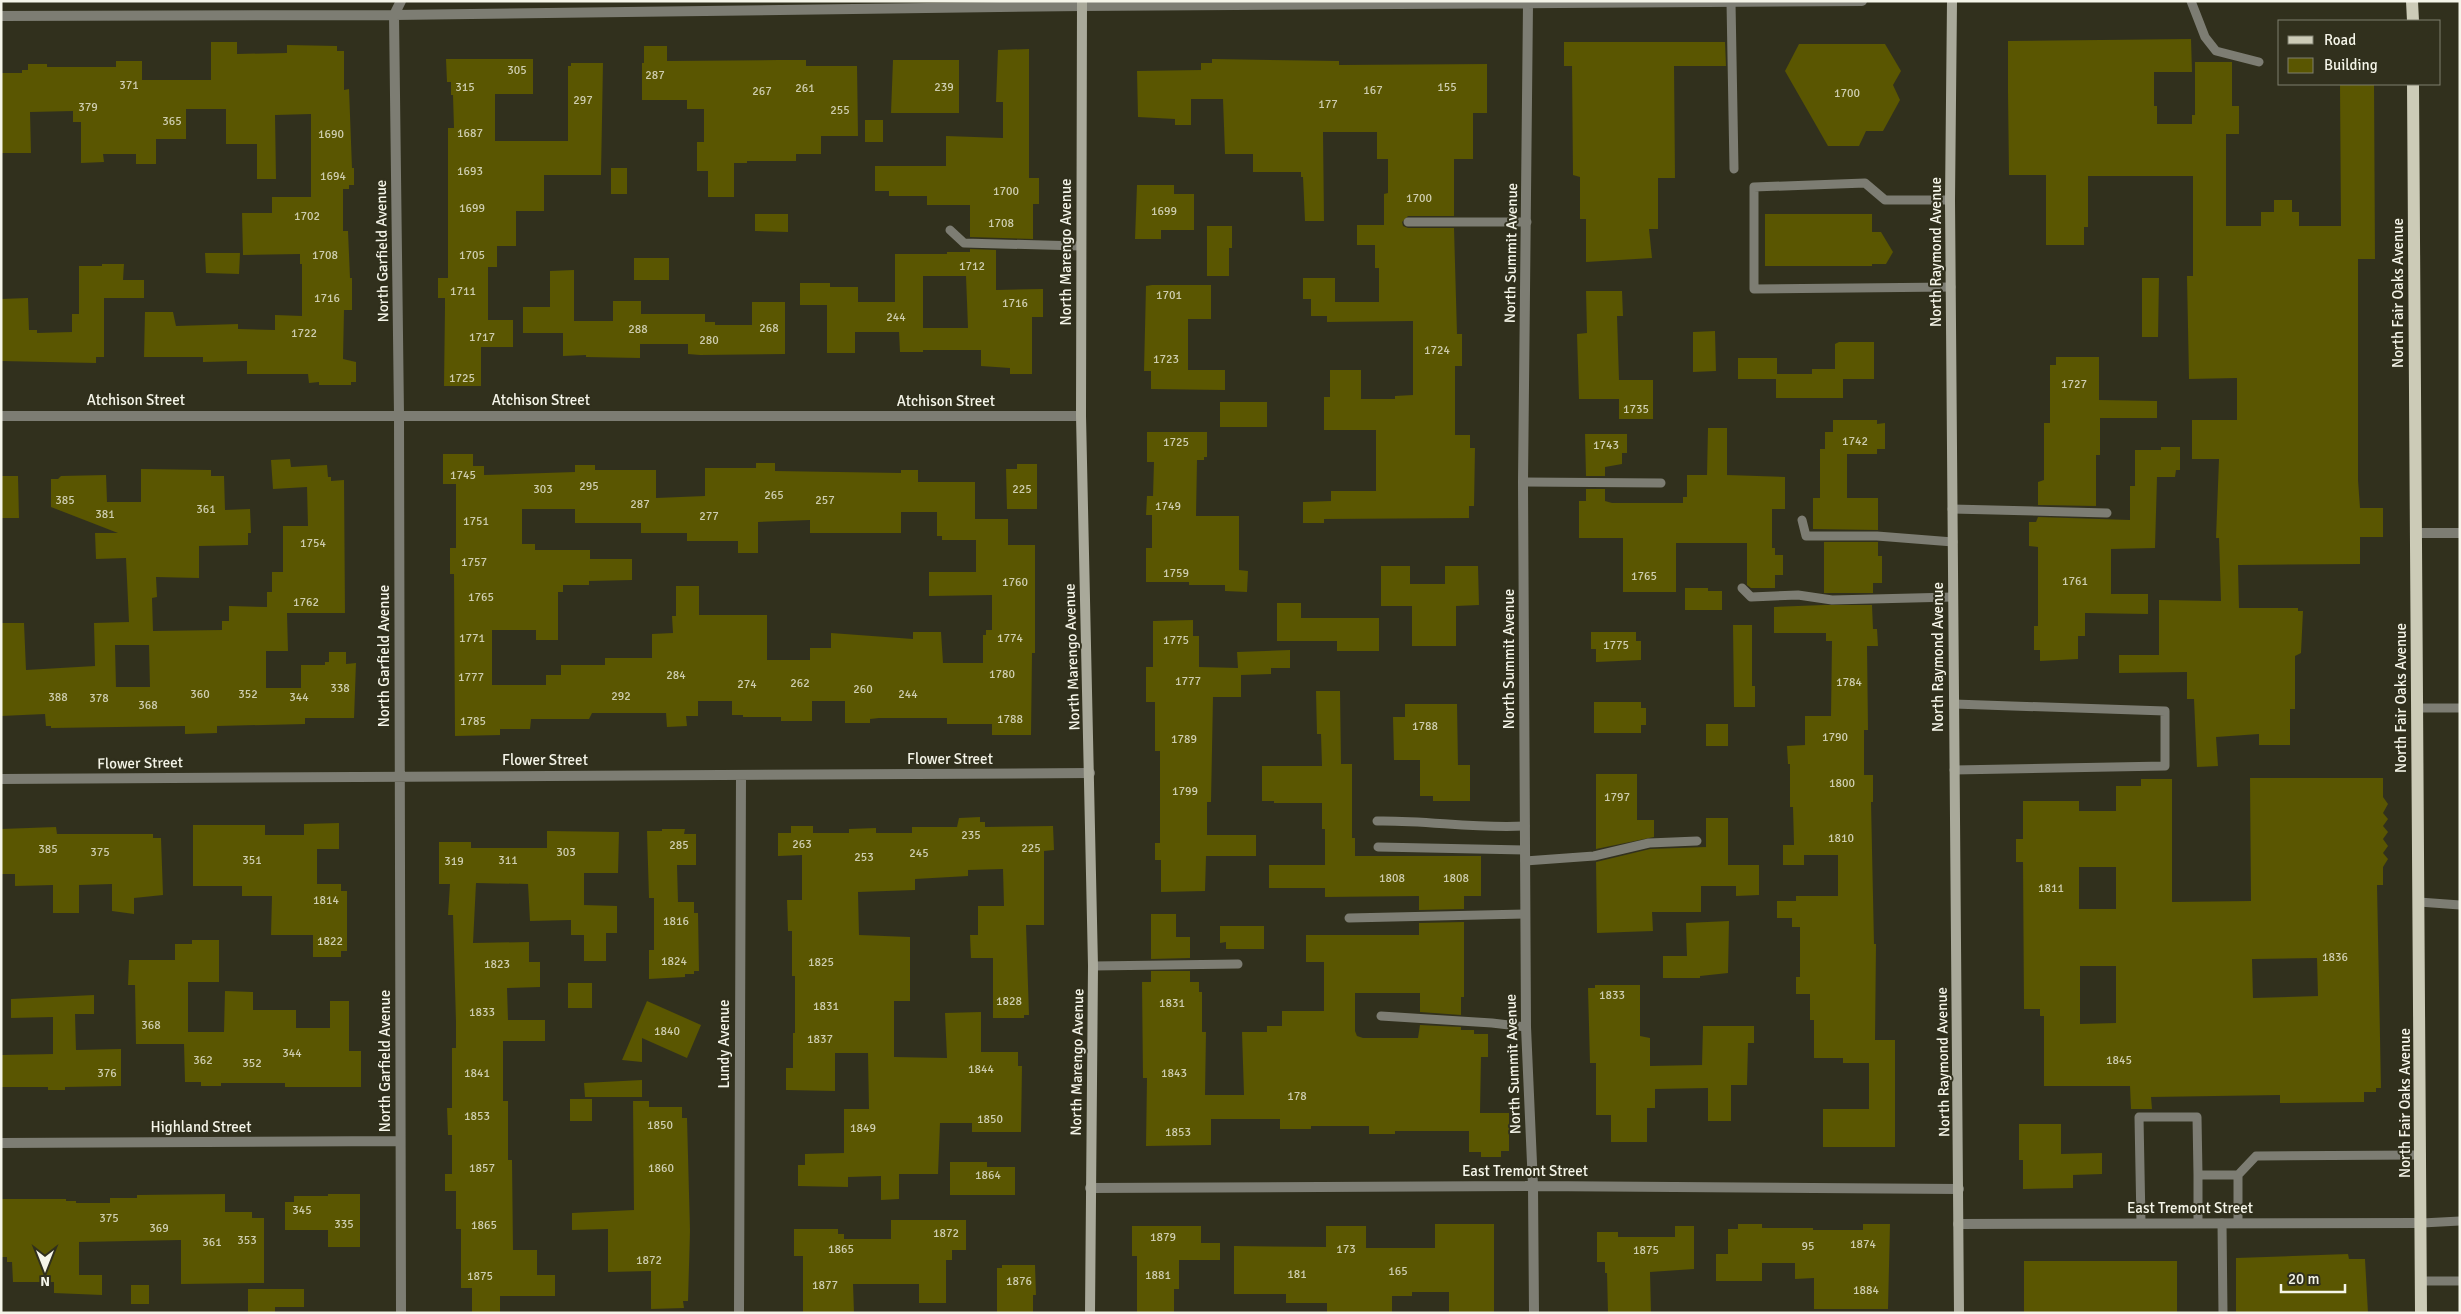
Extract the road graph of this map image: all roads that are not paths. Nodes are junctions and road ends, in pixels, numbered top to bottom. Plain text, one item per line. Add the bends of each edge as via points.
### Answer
1 (401, 1) edge
2 (1862, 1) edge
3 (1952, 1) edge
4 (2190, 1) edge
5 (2412, 1) edge
6 (1731, 2) edge
7 (1082, 4) edge
8 (1528, 4) junction
9 (394, 15) junction
10 (1, 16) edge
11 (2413, 20) edge
12 (2259, 62) dead end
13 (2413, 85) edge
14 (1734, 169) dead end
15 (1950, 200) junction
16 (1408, 222) dead end
17 (1527, 222) junction
18 (950, 230) dead end
19 (1081, 246) junction
20 (1951, 287) junction
21 (399, 415) junction
22 (1, 416) edge
23 (1081, 416) junction
24 (1523, 482) junction
25 (1661, 483) dead end
26 (1952, 509) junction
27 (2107, 513) dead end
28 (1802, 520) dead end
29 (2416, 533) junction
30 (2460, 533) edge
31 (1952, 542) junction
32 (1742, 588) dead end
33 (1952, 597) junction
34 (1954, 704) junction
35 (2418, 708) junction
36 (2460, 708) edge
37 (1954, 770) junction
38 (1090, 773) junction
39 (740, 775) junction
40 (399, 776) junction
41 (1, 779) edge
42 (1377, 821) dead end
43 (1525, 826) junction
44 (1697, 841) dead end
45 (1378, 847) dead end
46 (1525, 856) junction
47 (2419, 902) junction
48 (2460, 905) edge
49 (1525, 914) junction
50 (1350, 918) dead end
51 (1238, 964) dead end
52 (1093, 966) junction
53 (1381, 1016) dead end
54 (1526, 1028) junction
55 (400, 1141) junction
56 (1, 1143) edge
57 (2421, 1155) junction
58 (2198, 1175) junction
59 (2238, 1175) junction
60 (1533, 1186) junction
61 (1090, 1188) junction
62 (1959, 1188) junction
63 (2460, 1221) edge
64 (2422, 1222) junction
65 (2141, 1223) junction
66 (2198, 1223) junction
67 (2222, 1223) junction
68 (2238, 1223) junction
69 (1958, 1224) junction
70 (2421, 1281) junction
71 (2460, 1281) edge
72 (400, 1313) edge
73 (739, 1313) edge
74 (1090, 1313) edge
75 (1534, 1313) edge
76 (1959, 1313) edge
77 (2223, 1313) edge
78 (2421, 1313) edge

1 - 9 street, North Garfield Avenue
2 - 6 street
3 - 15 street, North Raymond Avenue
4 - 12 lane via 2205,37 2216,51
5 - 11 main road
6 - 8 street
6 - 14 lane
7 - 8 street
7 - 9 street
7 - 19 street, North Marengo Avenue
8 - 17 street, North Summit Avenue
9 - 10 street
9 - 21 street, North Garfield Avenue
13 - 29 main road, North Fair Oaks Avenue
15 - 20 street, North Raymond Avenue
15 - 20 lane via 1885,200 1865,183 1754,187 1754,290
16 - 17 lane
17 - 24 street, North Summit Avenue
18 - 19 lane via 964,243
19 - 23 street, North Marengo Avenue
20 - 26 street, North Raymond Avenue
21 - 22 street, Atchison Street
21 - 23 street, Atchison Street
21 - 40 street, North Garfield Avenue
23 - 38 street, North Marengo Avenue
24 - 25 lane
24 - 43 street, North Summit Avenue
26 - 27 lane
26 - 31 street, North Raymond Avenue
28 - 31 lane via 1806,536 1877,536
29 - 30 street
29 - 35 main road, North Fair Oaks Avenue
31 - 33 street, North Raymond Avenue
32 - 33 lane via 1751,597 1798,595 1832,600
33 - 34 street, North Raymond Avenue
34 - 37 street, North Raymond Avenue
34 - 37 lane via 2165,711 2165,766
35 - 36 lane
35 - 47 main road, North Fair Oaks Avenue
37 - 62 street, North Raymond Avenue
38 - 39 street, Flower Street
38 - 52 street, North Marengo Avenue
39 - 40 street, Flower Street
39 - 73 street, Lundy Avenue
40 - 41 street, Flower Street
40 - 55 street, North Garfield Avenue
42 - 43 lane via 1403,820 1488,828
43 - 46 street, North Summit Avenue
44 - 46 lane via 1649,843 1594,856
45 - 46 lane
46 - 49 street, North Summit Avenue
47 - 48 lane
47 - 57 main road, North Fair Oaks Avenue
49 - 50 lane
49 - 54 street, North Summit Avenue
51 - 52 lane
52 - 61 street, North Marengo Avenue
53 - 54 lane
54 - 60 street, North Summit Avenue
55 - 56 street, Highland Street
55 - 72 street, North Garfield Avenue
57 - 59 lane via 2256,1156
57 - 64 main road, North Fair Oaks Avenue
58 - 59 lane
58 - 65 lane via 2197,1116 2139,1117
58 - 66 lane
59 - 68 lane
60 - 61 street, East Tremont Street
60 - 62 street, East Tremont Street
60 - 75 street, North Summit Avenue
61 - 74 street, North Marengo Avenue
62 - 69 street, North Raymond Avenue
63 - 64 lane
64 - 68 street, East Tremont Street
64 - 70 main road, North Fair Oaks Avenue
65 - 66 street, East Tremont Street
65 - 69 street, East Tremont Street
66 - 67 street, East Tremont Street
67 - 68 street, East Tremont Street
67 - 77 lane
69 - 76 street, North Raymond Avenue
70 - 71 lane
70 - 78 main road, North Fair Oaks Avenue

